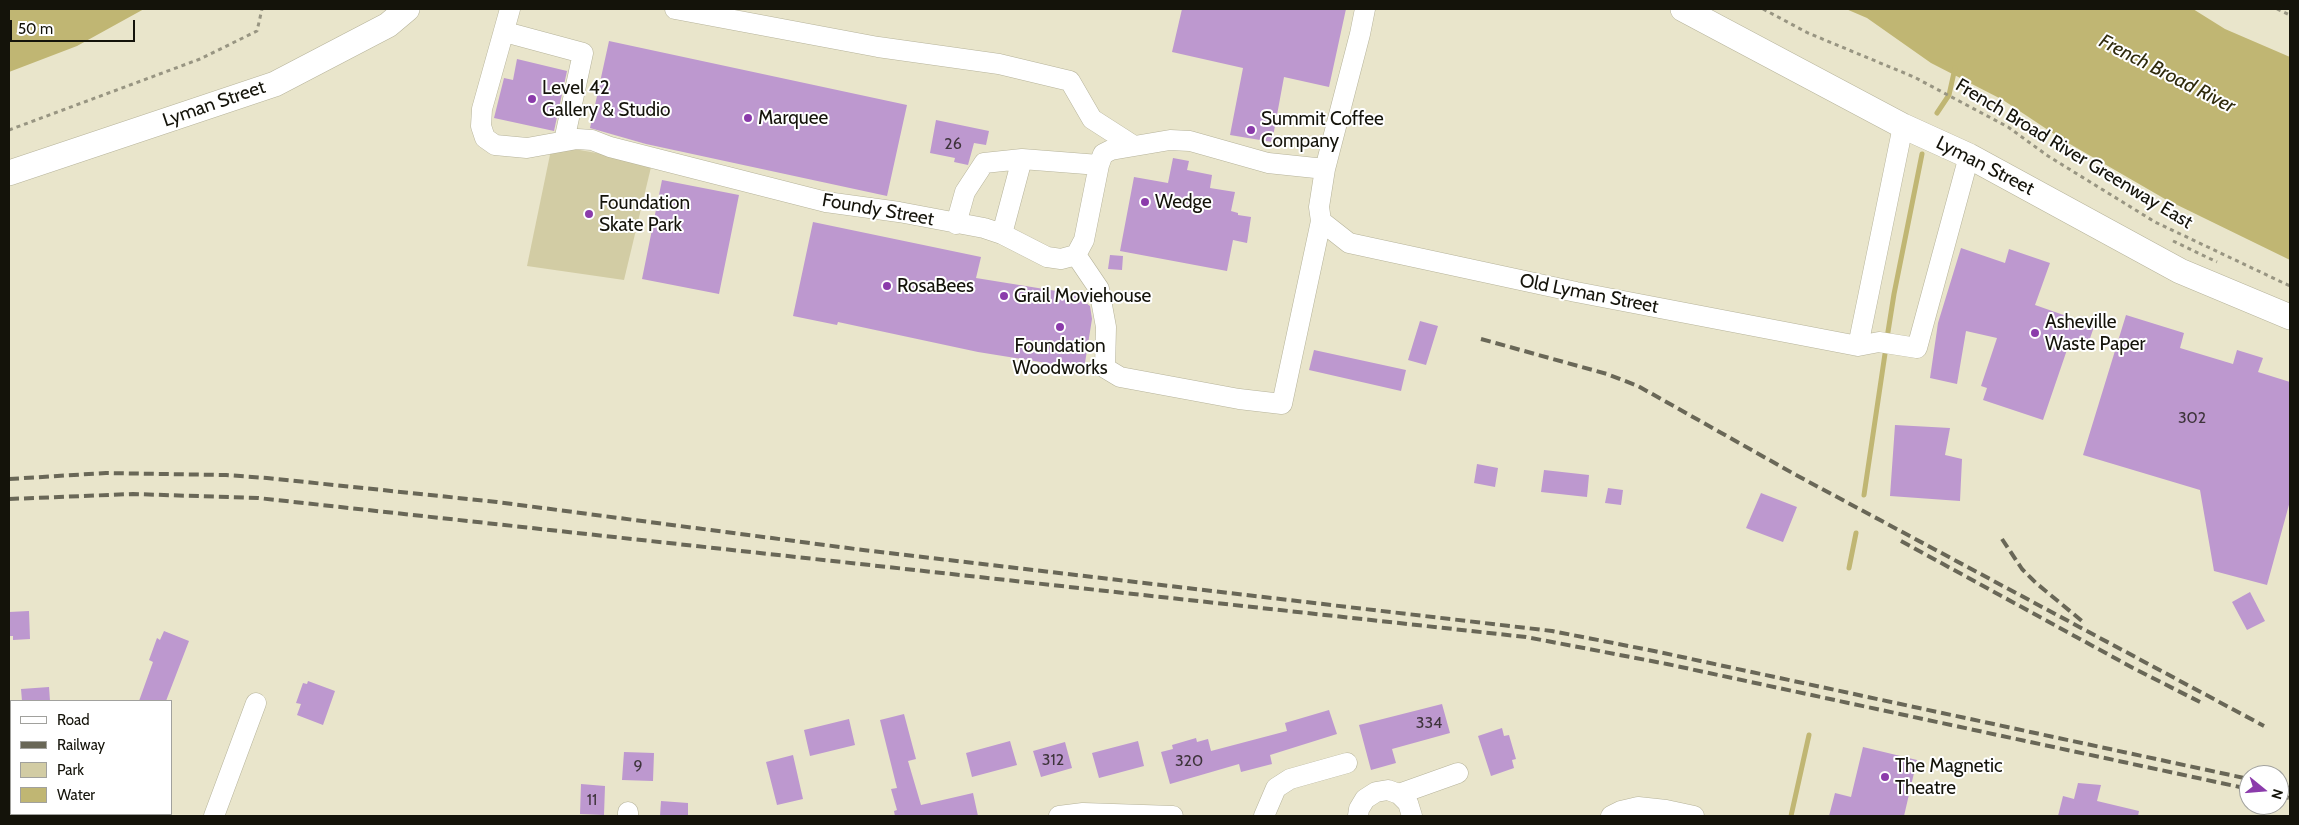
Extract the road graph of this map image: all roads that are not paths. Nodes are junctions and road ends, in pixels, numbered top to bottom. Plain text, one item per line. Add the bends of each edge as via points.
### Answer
1 (407, 9) edge
2 (510, 9) edge
3 (675, 9) edge
4 (1365, 9) edge
5 (1683, 9) edge
6 (505, 32) junction
7 (1903, 126) junction
8 (564, 141) junction
9 (1134, 146) junction
10 (1969, 156) junction
11 (1022, 159) junction
12 (1099, 165) junction
13 (1325, 169) junction
14 (9, 173) edge
15 (1321, 221) junction
16 (956, 224) junction
17 (1002, 234) junction
18 (1076, 254) junction
19 (2290, 317) edge
20 (1858, 346) junction
21 (256, 703) dead end
22 (1347, 763) dead end
23 (1458, 773) dead end
24 (1399, 794) junction
25 (214, 816) edge
26 (1059, 816) edge
27 (1173, 816) edge
28 (1264, 816) edge
29 (1358, 816) edge
30 (1412, 816) edge
31 (1611, 816) edge
32 (1694, 816) edge

1 - 14 main road, Lyman Street via 388,25 275,84
2 - 6 street, Foundy Street
3 - 9 street via 878,47 999,64 1070,81 1092,119
4 - 13 street
5 - 7 main road, Lyman Street
6 - 8 street via 583,53
6 - 8 street, Foundy Street via 482,109 481,126 485,138 495,145 512,148 539,147
7 - 10 main road, Lyman Street
7 - 20 street
8 - 16 street, Foundy Street via 577,138 592,140 809,198
9 - 12 street via 1103,154
9 - 13 street via 1170,140 1190,141 1268,164
10 - 19 main road, Lyman Street via 2180,271
10 - 20 street via 1917,348 1879,342
11 - 12 street
11 - 16 street via 984,163 965,192
11 - 17 street
12 - 18 street via 1084,240
13 - 15 street via 1319,206
15 - 18 street via 1282,404 1120,377 1105,368 1106,327 1099,289
15 - 20 street, Old Lyman Street via 1349,243 1576,292
16 - 17 street, Foundy Street
17 - 18 street, Foundy Street via 1047,257 1061,259
21 - 25 street
22 - 28 street via 1290,779 1276,788
23 - 24 street
24 - 29 street via 1388,790 1376,792 1365,798
24 - 30 street via 1408,803
26 - 27 street via 1083,813
31 - 32 street via 1621,810 1638,807

